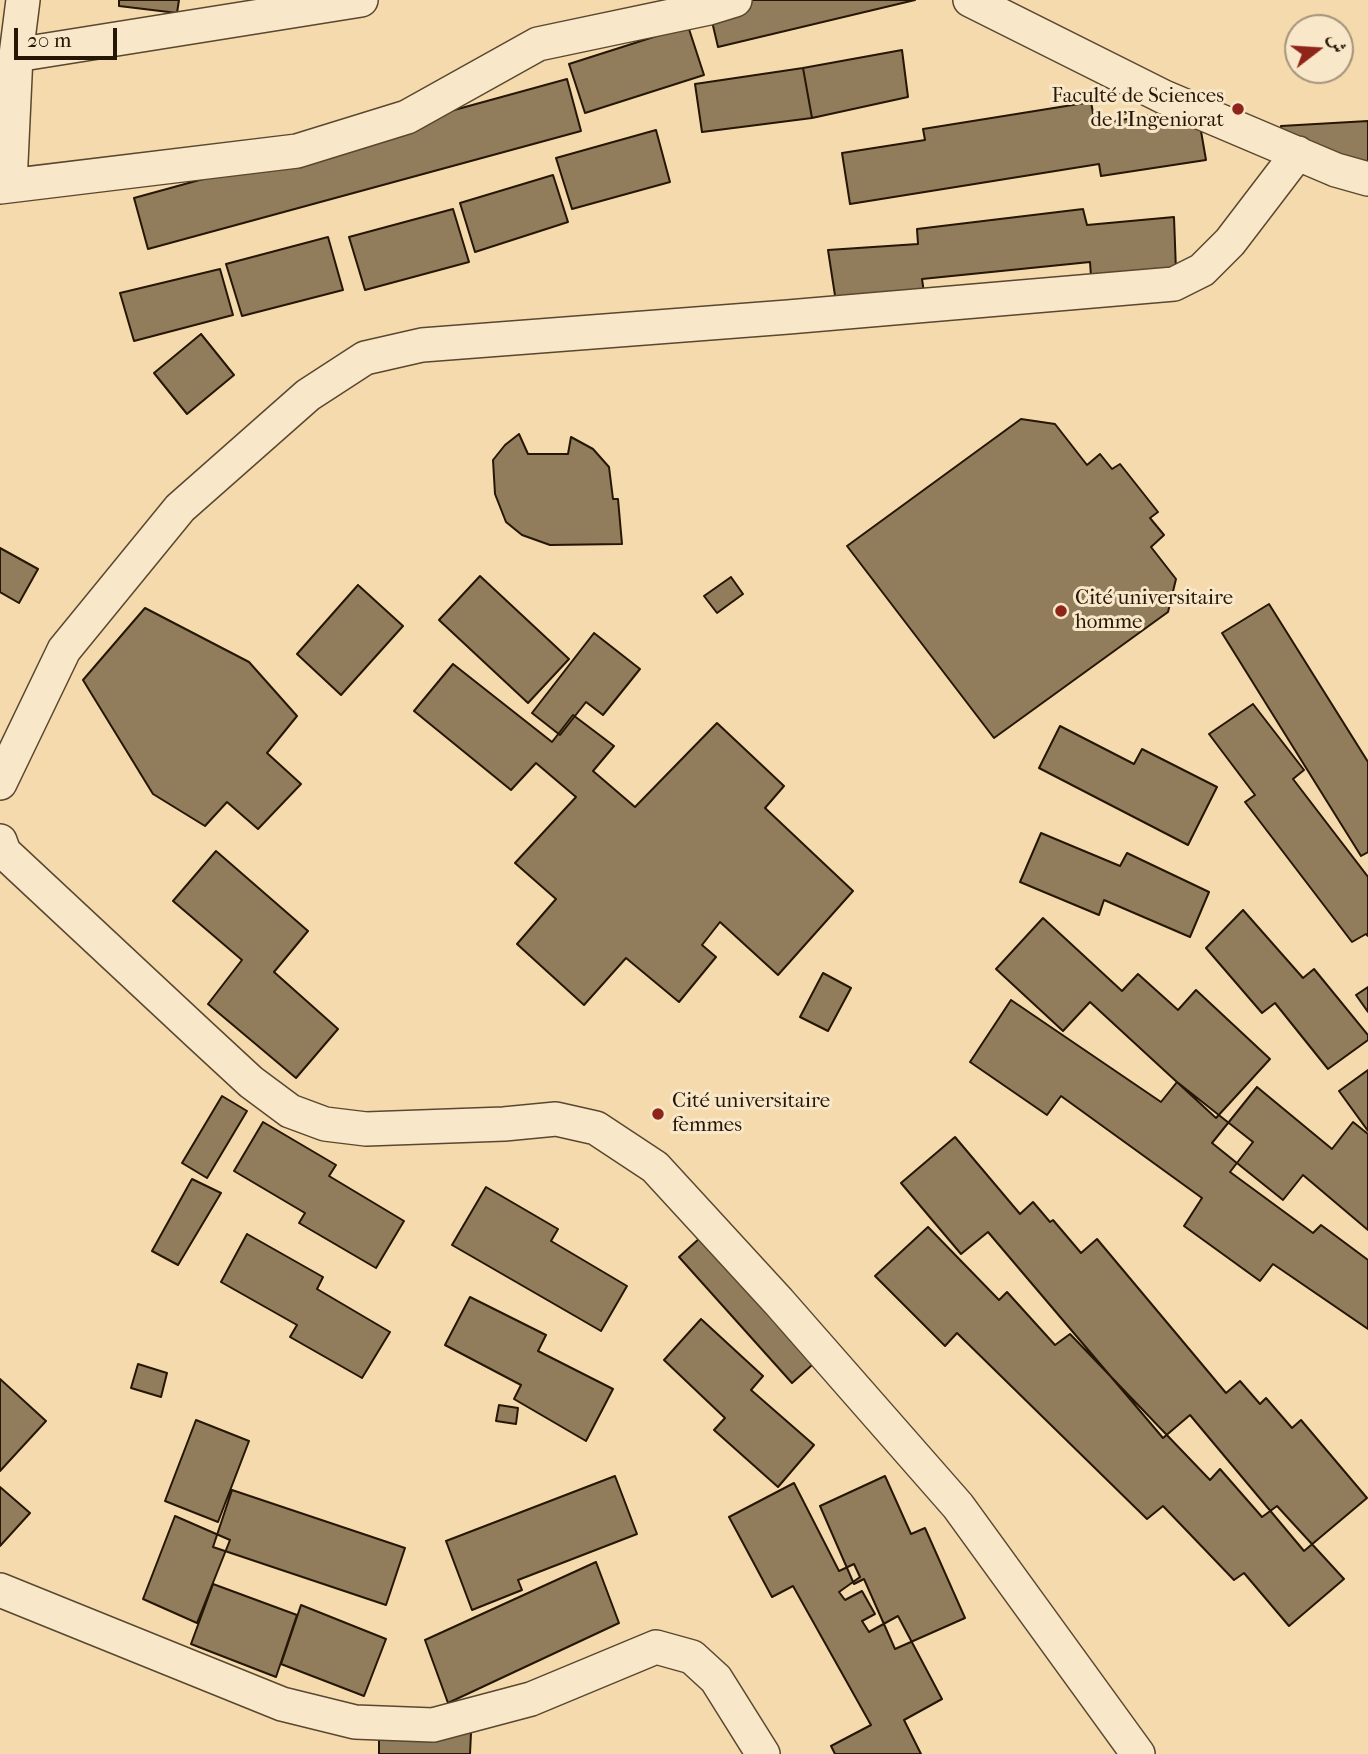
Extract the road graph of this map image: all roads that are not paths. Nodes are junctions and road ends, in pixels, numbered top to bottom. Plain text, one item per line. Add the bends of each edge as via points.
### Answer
1 (23, 0) edge
2 (361, 0) edge
3 (736, 0) edge
4 (970, 0) edge
5 (16, 55) junction
6 (1298, 153) junction
7 (1368, 179) edge
8 (5, 186) edge
9 (0, 783) edge
10 (0, 841) edge
11 (0, 1590) edge
12 (763, 1754) edge
13 (1138, 1754) edge

1 - 5 street
2 - 5 street
3 - 8 street via 538,44 407,117 297,150
4 - 6 street via 1164,97
5 - 8 street
6 - 7 street
6 - 9 street via 1230,242 1202,270 1174,284 422,345 365,358 308,395 180,508 64,650
10 - 13 street via 4,852 251,1082 290,1111 325,1124 366,1129 556,1119 596,1128 655,1167 958,1506
11 - 12 street via 282,1704 355,1722 433,1725 531,1699 656,1647 692,1657 716,1679

